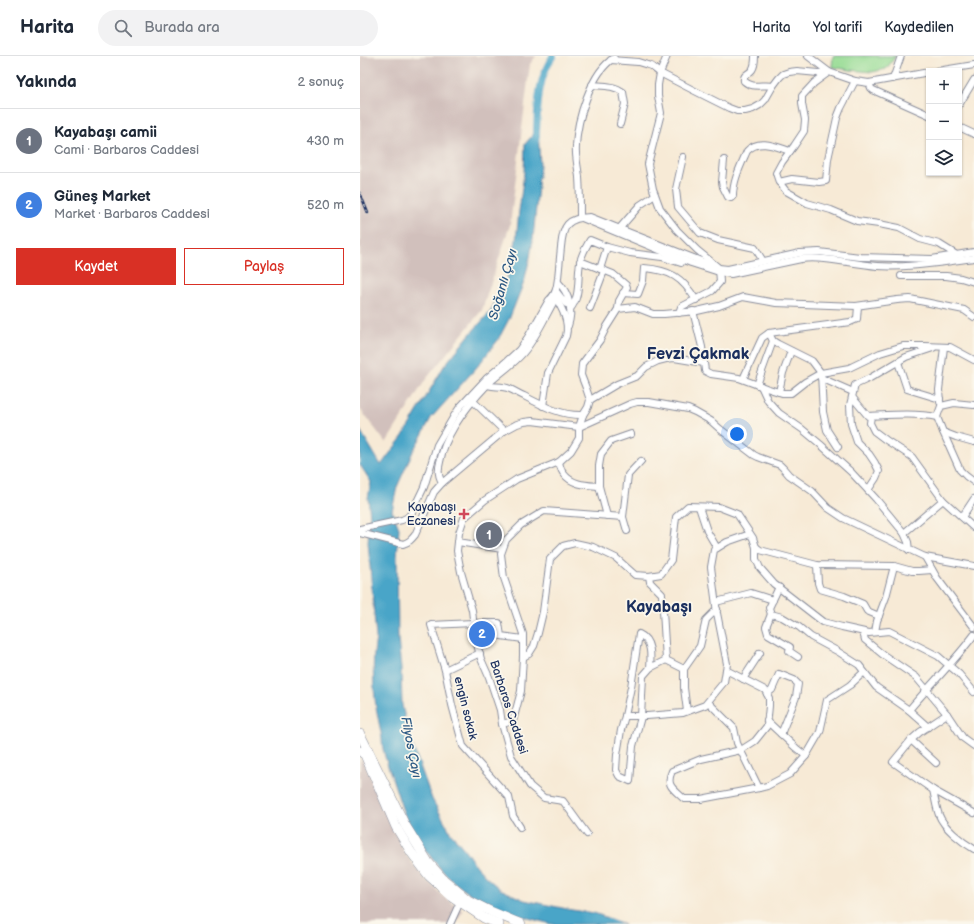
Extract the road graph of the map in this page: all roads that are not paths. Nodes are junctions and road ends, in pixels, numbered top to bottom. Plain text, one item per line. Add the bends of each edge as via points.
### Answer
1 (667, 56) edge
2 (755, 56) edge
3 (808, 56) edge
4 (901, 56) edge
5 (613, 58) edge
6 (974, 65) edge
7 (956, 68) edge
8 (829, 72) junction
9 (926, 72) edge
10 (660, 73) junction
11 (893, 78) junction
12 (974, 80) edge
13 (855, 82) junction
14 (869, 83) junction
15 (592, 85) junction
16 (773, 86) junction
17 (960, 104) edge
18 (926, 114) edge
19 (620, 124) dead end
20 (962, 128) edge
21 (974, 134) edge
22 (790, 151) junction
23 (683, 157) dead end
24 (724, 160) dead end
25 (779, 182) junction
26 (655, 195) junction
27 (580, 217) junction
28 (619, 229) junction
29 (607, 247) junction
30 (974, 252) edge
31 (955, 254) junction
32 (974, 258) edge
33 (580, 261) junction
34 (763, 261) junction
35 (691, 263) junction
36 (602, 270) junction
37 (719, 270) junction
38 (902, 276) dead end
39 (558, 282) junction
40 (974, 282) edge
41 (623, 293) junction
42 (554, 294) junction
43 (696, 300) junction
44 (858, 306) junction
45 (570, 307) junction
46 (590, 308) dead end
47 (618, 309) junction
48 (693, 311) junction
49 (679, 313) junction
50 (974, 317) edge
51 (568, 327) junction
52 (769, 333) junction
53 (773, 341) junction
54 (937, 347) junction
55 (944, 347) junction
56 (791, 351) junction
57 (974, 360) edge
58 (898, 362) junction
59 (704, 363) junction
60 (821, 376) junction
61 (743, 379) junction
62 (485, 384) junction
63 (759, 385) junction
64 (779, 392) junction
65 (853, 394) junction
66 (940, 399) junction
67 (590, 400) junction
68 (473, 401) junction
69 (974, 405) edge
70 (543, 406) junction
71 (941, 406) junction
72 (583, 414) junction
73 (871, 416) junction
74 (937, 417) junction
75 (579, 427) junction
76 (504, 431) junction
77 (943, 432) junction
78 (631, 434) dead end
79 (974, 442) edge
80 (838, 447) dead end
81 (641, 461) dead end
82 (559, 462) junction
83 (429, 471) junction
84 (438, 474) junction
85 (974, 482) edge
86 (442, 483) junction
87 (599, 486) junction
88 (424, 487) junction
89 (868, 490) junction
90 (434, 492) junction
91 (974, 499) edge
92 (943, 500) junction
93 (699, 507) junction
94 (607, 516) junction
95 (623, 517) junction
96 (962, 517) junction
97 (974, 528) edge
98 (362, 531) edge
99 (627, 531) dead end
100 (904, 533) junction
101 (750, 534) junction
102 (458, 542) junction
103 (756, 547) junction
104 (717, 548) junction
105 (502, 549) junction
106 (909, 550) junction
107 (925, 557) junction
108 (817, 565) junction
109 (894, 566) junction
110 (974, 566) edge
111 (932, 570) junction
112 (649, 576) junction
113 (779, 587) junction
114 (773, 600) junction
115 (716, 606) junction
116 (771, 614) junction
117 (974, 615) edge
118 (879, 616) junction
119 (968, 618) junction
120 (473, 623) junction
121 (974, 628) edge
122 (863, 632) junction
123 (875, 632) junction
124 (974, 635) edge
125 (523, 638) junction
126 (480, 653) junction
127 (760, 653) dead end
128 (523, 657) junction
129 (798, 658) dead end
130 (666, 660) junction
131 (949, 666) junction
132 (650, 668) junction
133 (684, 669) junction
134 (445, 670) junction
135 (726, 670) junction
136 (864, 672) junction
137 (634, 674) junction
138 (643, 676) junction
139 (743, 679) junction
140 (926, 689) junction
141 (974, 692) edge
142 (767, 694) junction
143 (708, 702) junction
144 (909, 710) junction
145 (687, 711) junction
146 (947, 714) junction
147 (625, 716) junction
148 (641, 717) junction
149 (767, 721) junction
150 (502, 724) junction
151 (928, 727) junction
152 (360, 734) edge
153 (780, 734) junction
154 (911, 740) junction
155 (974, 746) edge
156 (741, 750) junction
157 (360, 751) edge
158 (806, 756) junction
159 (936, 763) dead end
160 (759, 788) junction
161 (933, 790) junction
162 (974, 813) edge
163 (520, 827) dead end
164 (587, 834) dead end
165 (974, 849) edge
166 (460, 902) junction
167 (450, 924) edge
168 (499, 924) edge
169 (521, 924) edge

1 - 10 street
2 - 16 street via 753,68 744,76 744,81 751,86
3 - 8 street
4 - 11 street
5 - 10 street via 651,66
5 - 15 street via 607,62
6 - 7 street
8 - 13 street
8 - 16 street via 789,72 783,74
8 - 22 street via 802,96 804,131
9 - 11 street
10 - 16 street via 737,111 753,109 760,105
10 - 26 street via 658,90 661,113 648,164
11 - 14 street
12 - 17 street
13 - 14 street
13 - 25 street via 837,118 826,181 792,179
14 - 18 street via 873,90
15 - 19 street via 610,86 623,92 625,104
15 - 27 street via 580,114 576,146 581,194
20 - 21 street
22 - 24 street via 762,144 747,150 731,198 722,185
22 - 25 street via 776,173
23 - 34 street via 676,190 678,207 700,233 718,240 755,248
25 - 31 street via 786,191 807,203 857,221 899,228 920,239 939,244
26 - 28 street via 640,205
26 - 37 street via 660,208 677,230
27 - 28 street via 590,217
27 - 35 street
27 - 39 street via 567,224 561,236
28 - 37 street
29 - 33 street via 590,240
29 - 35 street via 662,257 684,264
29 - 36 street
30 - 31 street
31 - 34 street via 932,259 860,257 819,252 800,253
32 - 37 street via 925,265 878,266 811,257 731,274
33 - 36 street
33 - 45 street via 577,297
34 - 37 street
35 - 37 street
36 - 41 street via 614,274 626,285
36 - 46 street
37 - 43 street via 720,282 712,291
38 - 40 street via 946,276
39 - 42 street
39 - 45 street via 566,292
41 - 43 street via 638,294 643,282 644,268 655,269 676,276
41 - 47 street
42 - 45 street
42 - 51 street
42 - 62 street via 553,303 528,347 515,361
43 - 49 street via 681,307
44 - 48 street via 776,303 743,298
44 - 50 street via 910,299 964,310
44 - 52 street via 856,319 850,322
45 - 51 street
47 - 49 street via 635,307 658,315
47 - 67 street via 582,364 581,375
48 - 49 street
48 - 59 street
51 - 70 street via 548,373
52 - 53 street
52 - 61 street via 762,338
53 - 56 street
53 - 63 street
54 - 55 street
54 - 58 street
54 - 60 street via 902,346 849,368
55 - 57 street
55 - 66 street
56 - 60 street via 812,361
56 - 64 street
58 - 65 street via 855,385
58 - 66 street via 908,389
59 - 61 street via 705,371 711,374
59 - 67 street via 666,358
60 - 64 street via 805,382 791,393
60 - 65 street
60 - 80 street via 827,430
61 - 63 street
62 - 68 street
62 - 70 street via 509,388
62 - 83 street via 454,416 436,445
63 - 64 street
63 - 89 street via 778,413 820,444
65 - 73 street via 868,416
65 - 89 street via 850,405 851,424 857,442 869,454 879,471
66 - 71 street
67 - 72 street, Barbaros Caddesi
68 - 76 street
68 - 84 street via 448,437 441,453
69 - 71 street via 954,403
70 - 72 street via 572,415
71 - 74 street
72 - 75 street, Barbaros Caddesi
73 - 74 street
73 - 92 street via 870,423 874,431 912,457
74 - 77 street
75 - 76 street via 532,421 517,424
75 - 82 street, Barbaros Caddesi via 579,438 571,451
75 - 106 street via 637,402 688,409 707,419 758,457 780,465 842,518
76 - 86 street
77 - 79 street
77 - 85 street via 960,470
78 - 87 street via 611,441 601,454
81 - 95 street via 628,475
82 - 87 street via 563,473 570,480 583,485
82 - 102 street, Barbaros Caddesi via 517,478 485,500 464,518
83 - 84 street
83 - 88 street
84 - 86 street
86 - 90 street
87 - 94 street
88 - 90 street
88 - 98 street via 408,517
89 - 100 street
90 - 98 street via 415,535 408,543 403,544
91 - 96 street
92 - 96 street
92 - 100 street
93 - 101 street via 719,507 737,514
93 - 104 street via 707,531
93 - 112 street via 688,506 676,516 671,560 662,574
94 - 95 street
94 - 105 street via 544,511 521,525 506,540
95 - 99 street
96 - 97 street
100 - 106 street
101 - 103 street
101 - 104 street
102 - 105 street
102 - 120 street, Barbaros Caddesi via 461,572 472,610
103 - 108 street
103 - 113 street via 756,559 760,568
104 - 115 street via 714,550 711,567
105 - 125 street via 504,578
106 - 107 street
107 - 110 street
107 - 111 street
108 - 109 street
108 - 118 street via 820,589 864,604 867,611
109 - 111 street via 919,571
109 - 118 street
111 - 119 street
112 - 128 street via 635,575 616,558 593,547 575,543 563,546 550,559 538,633 534,646 529,654
112 - 130 street via 650,582 662,594
113 - 114 street
113 - 122 street via 823,622
114 - 115 street via 751,593
114 - 116 street via 769,608
115 - 133 street via 706,620 700,646
115 - 135 street
116 - 129 street via 766,628 768,634 790,647 790,651
116 - 136 street via 799,627 811,637 859,665
117 - 119 street
118 - 123 street
119 - 121 street
120 - 125 street via 499,623 501,636
120 - 126 street, Barbaros Caddesi
120 - 134 street, engin sokak via 431,625
122 - 123 street
122 - 140 street via 866,640 916,677
123 - 131 street via 889,631 938,656
124 - 131 street
125 - 128 street
126 - 134 street
126 - 150 street, Barbaros Caddesi via 498,703
127 - 139 street
128 - 150 street via 521,692 513,721
130 - 132 street
130 - 133 street
131 - 140 street
131 - 141 street
132 - 137 street via 649,645 640,634
132 - 138 street
133 - 145 street
134 - 163 street, engin sokak via 463,746 509,797 513,816
135 - 139 street
135 - 143 street via 724,682
136 - 144 street via 876,687
136 - 158 street via 850,685 826,700 820,732
137 - 138 street
137 - 147 street
138 - 148 street
139 - 142 street via 765,690
140 - 144 street
140 - 146 street
142 - 149 street
142 - 153 street via 772,690 779,674 798,684 796,697
143 - 145 street
143 - 156 street via 734,728
144 - 151 street
145 - 148 street
146 - 151 street
146 - 155 street via 963,738
147 - 148 street
147 - 148 street via 616,770 619,776 630,781
149 - 153 street
149 - 156 street via 767,726 755,740
150 - 164 street, Barbaros Caddesi via 511,756 530,786 544,798 563,801
151 - 154 street
152 - 169 highway via 404,825 428,862 468,900
153 - 158 street
154 - 159 street
154 - 161 street via 893,762
156 - 160 street
156 - 160 street via 701,759 672,771 669,779 671,787 684,799 702,799
157 - 166 highway via 365,755 396,828 411,852 429,876
158 - 160 street via 790,774
161 - 162 street
161 - 165 street via 939,815 946,827
166 - 167 street
166 - 168 highway via 484,918

